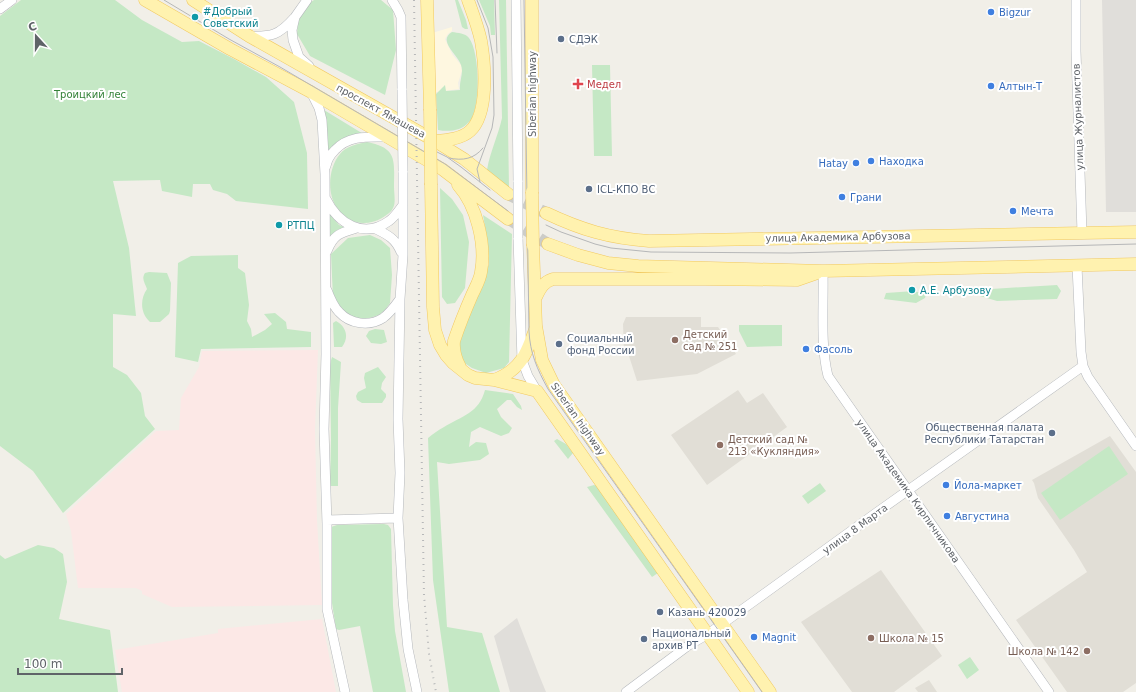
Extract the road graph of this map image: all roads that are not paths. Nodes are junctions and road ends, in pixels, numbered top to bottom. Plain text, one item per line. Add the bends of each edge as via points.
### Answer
1 (12, 0) edge
2 (145, 0) edge
3 (193, 0) edge
4 (307, 0) edge
5 (392, 0) edge
6 (427, 0) edge
7 (468, 0) edge
8 (516, 0) edge
9 (532, 0) edge
10 (1076, 0) edge
11 (0, 9) edge
12 (295, 17) junction
13 (249, 36) junction
14 (320, 76) junction
15 (311, 92) junction
16 (388, 137) junction
17 (435, 141) junction
18 (442, 169) junction
19 (325, 174) junction
20 (508, 194) tunnel mouth
21 (325, 196) junction
22 (404, 204) junction
23 (546, 213) tunnel mouth
24 (508, 218) tunnel mouth
25 (357, 228) junction
26 (374, 228) junction
27 (1136, 232) edge
28 (1082, 233) junction
29 (548, 244) tunnel mouth
30 (325, 254) junction
31 (403, 255) junction
32 (1136, 264) edge
33 (1077, 266) junction
34 (823, 271) junction
35 (325, 285) junction
36 (535, 298) junction
37 (400, 299) junction
38 (536, 326) junction
39 (522, 360) junction
40 (1083, 366) junction
41 (462, 370) junction
42 (494, 380) junction
43 (537, 391) junction
44 (1136, 446) edge
45 (908, 491) junction
46 (398, 518) junction
47 (327, 520) junction
48 (723, 624) junction
49 (708, 634) junction
50 (345, 692) edge
51 (417, 692) edge
52 (626, 692) edge
53 (748, 692) edge
54 (770, 692) edge
55 (1049, 692) edge

1 - 11 street
2 - 15 main road, проспект Ямашева
3 - 13 main road, проспект Ямашева
4 - 12 street
5 - 22 street, bridge via 401,17
6 - 41 main road, bridge via 433,308 440,346 453,364
7 - 17 main road via 481,42 484,99 481,114 470,131 462,136
8 - 39 street, Siberian highway, bridge
9 - 36 main road, Siberian highway, bridge
10 - 28 street, улица Журналистов
12 - 13 street via 276,34
12 - 14 street via 293,40 299,57
13 - 14 main road, проспект Ямашева
14 - 17 main road, проспект Ямашева
15 - 16 main road, проспект Ямашева
15 - 19 street via 322,120
16 - 18 main road, проспект Ямашева
16 - 19 street, проспект Ямашева via 348,140 330,155
17 - 20 main road, проспект Ямашева via 472,165
18 - 24 main road, проспект Ямашева
18 - 41 main road via 466,194 482,239 481,274 454,341 453,350
19 - 21 street
21 - 25 street via 337,216
21 - 30 street
22 - 26 street via 389,221
22 - 31 street
23 - 28 main road, улица Академика Арбузова via 599,234 649,241
25 - 26 street
25 - 30 street via 341,233 332,240
26 - 31 street via 397,242
27 - 28 main road, улица Академика Арбузова
29 - 34 main road via 578,255 616,264
30 - 35 street
31 - 37 street
32 - 33 main road
33 - 34 main road
33 - 40 street
34 - 36 main road via 797,280 553,279 542,285
34 - 45 street, улица Академика Кирпичникова via 824,350 828,376
35 - 37 street via 339,312 349,320 360,323 382,318
35 - 47 street via 324,429
36 - 38 main road, Siberian highway
37 - 46 street
38 - 39 main road via 530,346
38 - 48 main road, Siberian highway via 542,360 554,385
39 - 42 main road via 512,371
39 - 43 street, Siberian highway
40 - 44 street
40 - 45 street, улица 8 Марта
41 - 42 main road via 475,378
42 - 43 main road
43 - 49 main road, Siberian highway
45 - 48 street, улица 8 Марта
45 - 55 street, улица Академика Кирпичникова
46 - 47 street
46 - 51 street via 408,649
47 - 50 street via 327,608
48 - 49 street, улица 8 Марта
48 - 54 main road, Siberian highway
49 - 52 street, улица 8 Марта
49 - 53 main road, Siberian highway

